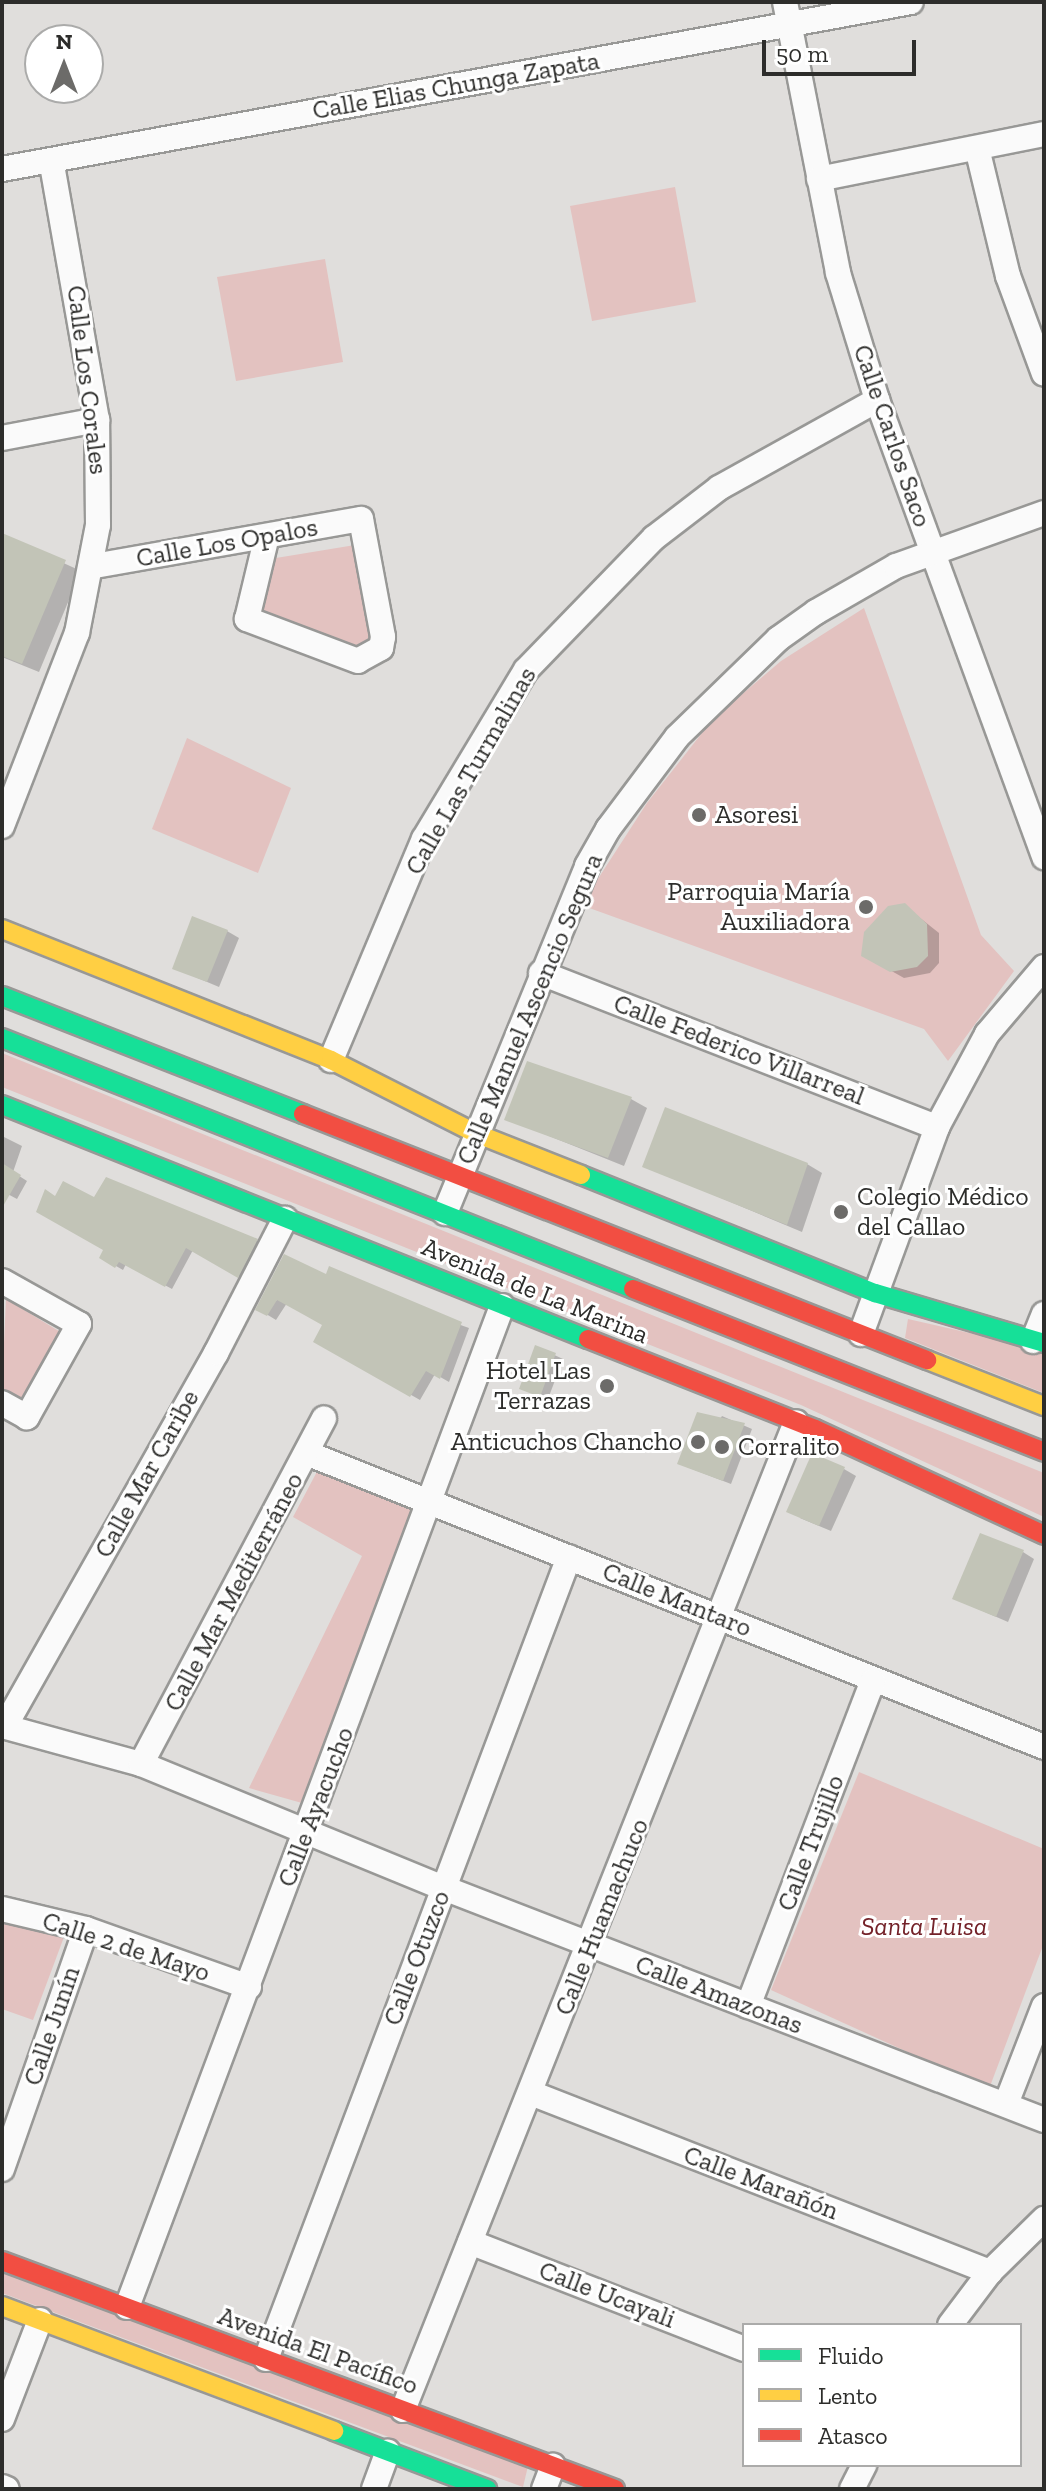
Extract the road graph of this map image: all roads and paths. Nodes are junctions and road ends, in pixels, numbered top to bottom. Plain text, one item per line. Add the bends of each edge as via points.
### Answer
1 (911, 2) edge
2 (787, 13) edge
3 (1044, 134) edge
4 (977, 148) junction
5 (51, 160) junction
6 (2, 169) edge
7 (819, 179) junction
8 (1044, 374) edge
9 (877, 400) junction
10 (97, 420) junction
11 (2, 438) edge
12 (1044, 513) edge
13 (267, 536) junction
14 (932, 552) junction
15 (94, 566) junction
16 (2, 826) edge
17 (1044, 857) edge
18 (2, 929) edge
19 (1044, 967) edge
20 (541, 973) junction
21 (2, 996) edge
22 (2, 1038) edge
23 (331, 1060) junction
24 (2, 1105) edge
25 (937, 1127) junction
26 (475, 1133) junction
27 (460, 1173) junction
28 (445, 1213) junction
29 (285, 1219) junction
30 (2, 1281) edge
31 (875, 1293) junction
32 (502, 1306) junction
33 (1044, 1314) edge
34 (861, 1334) junction
35 (1039, 1342) edge
36 (2, 1403) edge
37 (1044, 1406) edge
38 (324, 1419) dead end
39 (796, 1422) junction
40 (1044, 1452) edge
41 (309, 1454) junction
42 (431, 1502) junction
43 (1044, 1535) edge
44 (569, 1557) junction
45 (720, 1617) junction
46 (873, 1681) junction
47 (3, 1726) edge
48 (1044, 1747) edge
49 (141, 1764) junction
50 (306, 1830) junction
51 (444, 1888) junction
52 (2, 1909) edge
53 (86, 1929) junction
54 (591, 1945) junction
55 (249, 1987) junction
56 (748, 2006) junction
57 (1044, 2006) edge
58 (531, 2093) junction
59 (1006, 2104) junction
60 (1044, 2120) edge
61 (2, 2169) edge
62 (1044, 2219) edge
63 (470, 2242) junction
64 (2, 2261) edge
65 (990, 2272) junction
66 (2, 2306) edge
67 (127, 2307) junction
68 (40, 2320) junction
69 (952, 2323) edge
70 (742, 2348) edge
71 (266, 2359) junction
72 (403, 2410) junction
73 (2, 2419) edge
74 (388, 2451) junction
75 (553, 2466) junction
76 (863, 2467) edge
77 (374, 2489) edge
78 (487, 2489) edge
79 (544, 2489) edge
80 (615, 2489) edge
81 (852, 2489) edge

1 - 2 street, Calle Elias Chunga Zapata
2 - 5 street, Calle Elias Chunga Zapata
2 - 7 street, Calle Carlos Saco
3 - 4 street
4 - 7 street
4 - 8 street via 1008,276
5 - 6 street, Calle Elias Chunga Zapata
5 - 10 street, Calle Los Corales
7 - 9 street, Calle Carlos Saco via 838,273
9 - 14 street, Calle Carlos Saco
9 - 23 street, Calle Las Turmalinas via 756,465 675,521 526,670 424,839
10 - 11 street
10 - 15 street, Calle Los Corales via 101,481
12 - 14 street, Calle Manuel Ascencio Segura
13 - 13 street, Calle Los Opalos via 247,619 358,661 381,648 361,519
13 - 15 street, Calle Los Opalos
14 - 17 street, Calle Carlos Saco
14 - 20 street, Calle Manuel Ascencio Segura via 855,588 803,621 677,737 608,829
15 - 16 street, Calle Los Corales via 77,633
18 - 23 main road
19 - 25 street via 987,1034
20 - 25 street, Calle Federico Villarreal
20 - 26 street, Calle Manuel Ascencio Segura
21 - 27 main road
22 - 28 main road, Avenida de La Marina
23 - 26 main road
24 - 29 main road, Avenida de La Marina
25 - 31 street
26 - 27 street, Calle Manuel Ascencio Segura
26 - 31 main road
27 - 28 street, Calle Manuel Ascencio Segura
27 - 34 main road
28 - 40 main road, Avenida de La Marina
29 - 32 main road, Avenida de La Marina
29 - 47 street, Calle Mar Caribe via 216,1353
30 - 36 street via 79,1324 27,1417
31 - 34 street
31 - 35 main road
32 - 39 main road, Avenida de La Marina
32 - 42 street, Calle Ayacucho
33 - 35 street
34 - 37 main road
38 - 41 street, Calle Mar Mediterráneo
39 - 43 main road, Avenida de La Marina
39 - 45 street, Calle Huamachuco
41 - 42 street, Calle Mantaro
41 - 49 street, Calle Mar Mediterráneo
42 - 44 street, Calle Mantaro
42 - 50 street, Calle Ayacucho
44 - 45 street, Calle Mantaro
44 - 51 street, Calle Otuzco
45 - 46 street, Calle Mantaro
45 - 54 street, Calle Huamachuco
46 - 48 street, Calle Mantaro
46 - 56 street, Calle Trujillo
47 - 49 street, Calle Amazonas
49 - 50 street, Calle Amazonas
50 - 51 street, Calle Amazonas
50 - 55 street, Calle Ayacucho
51 - 54 street, Calle Amazonas
51 - 71 street, Calle Otuzco
52 - 53 street, Calle 2 de Mayo
53 - 55 street, Calle 2 de Mayo
53 - 61 street, Calle Junín
54 - 56 street, Calle Amazonas
54 - 58 street, Calle Huamachuco
55 - 67 street, Calle Ayacucho
56 - 59 street, Calle Amazonas
57 - 59 street
58 - 63 street, Calle Huamachuco
58 - 65 street, Calle Marañón
59 - 60 street, Calle Amazonas
62 - 65 street
63 - 70 street, Calle Ucayali
63 - 72 street, Calle Huamachuco
64 - 67 main road, Avenida El Pacífico
65 - 69 street
66 - 68 main road
67 - 71 main road, Avenida El Pacífico
68 - 73 street
68 - 74 main road
71 - 72 main road, Avenida El Pacífico
72 - 75 main road, Avenida El Pacífico
74 - 77 street
74 - 78 main road
75 - 79 street
75 - 80 main road, Avenida El Pacífico
76 - 81 street

